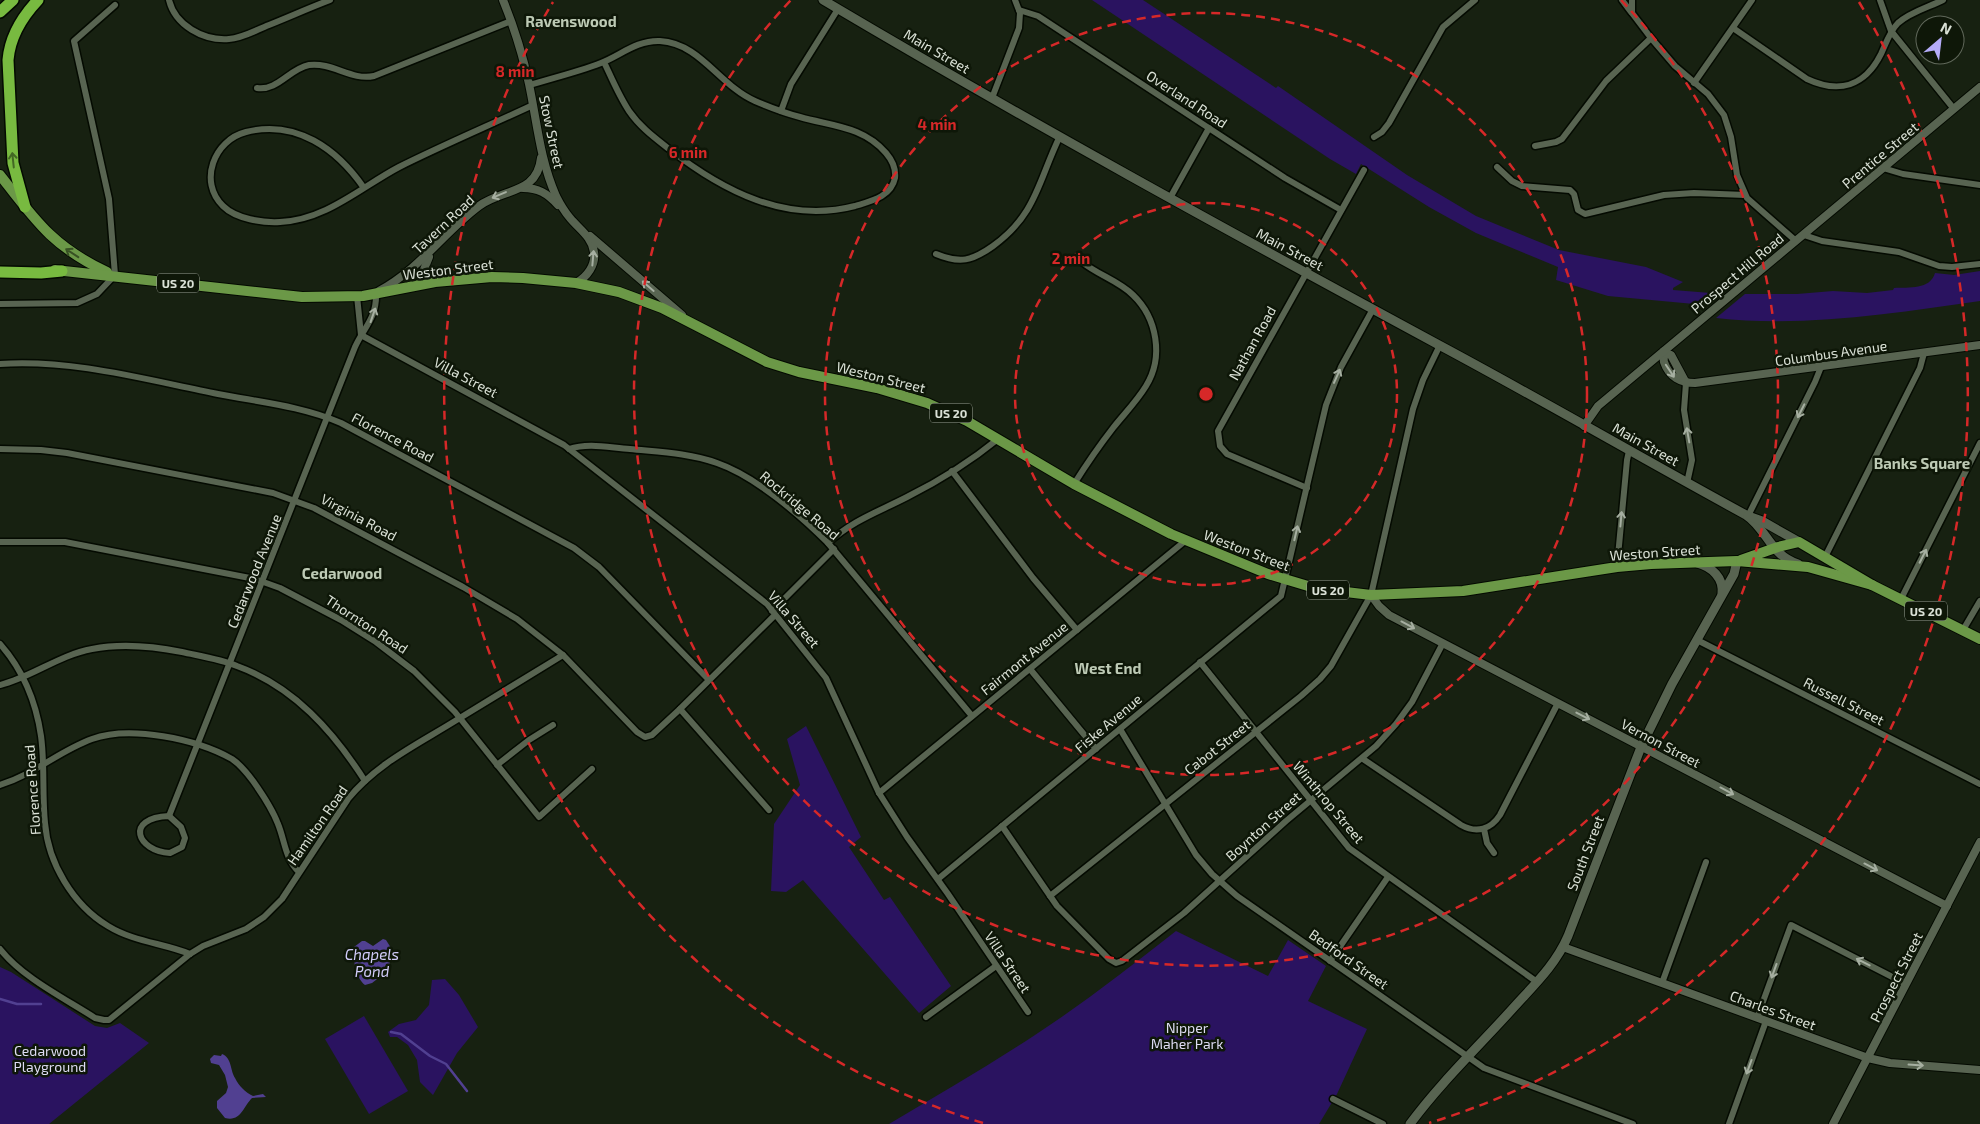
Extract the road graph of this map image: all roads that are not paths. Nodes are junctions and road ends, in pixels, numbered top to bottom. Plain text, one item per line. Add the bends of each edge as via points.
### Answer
1 (13, 0) edge
2 (38, 0) edge
3 (169, 0) edge
4 (330, 0) edge
5 (503, 0) edge
6 (823, 0) edge
7 (1015, 0) edge
8 (1475, 0) edge
9 (1622, 0) edge
10 (1632, 0) edge
11 (1752, 0) edge
12 (1880, 0) edge
13 (1943, 0) edge
14 (115, 5) dead end
15 (838, 9) junction
16 (1019, 10) junction
17 (0, 12) edge
18 (1632, 12) junction
19 (511, 21) junction
20 (1732, 28) junction
21 (1891, 31) junction
22 (1652, 38) junction
23 (604, 62) junction
24 (1694, 83) junction
25 (529, 85) junction
26 (257, 88) dead end
27 (1980, 88) edge
28 (992, 98) junction
29 (533, 105) junction
30 (1954, 109) junction
31 (781, 111) junction
32 (1209, 128) junction
33 (1060, 136) junction
34 (1374, 137) dead end
35 (1535, 146) dead end
36 (542, 154) junction
37 (1497, 167) dead end
38 (1883, 168) junction
39 (1364, 170) dead end
40 (0, 175) edge
41 (1980, 185) edge
42 (364, 188) junction
43 (520, 188) junction
44 (1745, 195) junction
45 (1170, 198) junction
46 (25, 207) junction
47 (1340, 210) junction
48 (569, 217) junction
49 (581, 230) junction
50 (1804, 235) junction
51 (1796, 241) junction
52 (434, 249) junction
53 (936, 254) dead end
54 (1082, 262) dead end
55 (1980, 264) edge
56 (0, 267) edge
57 (62, 271) junction
58 (0, 272) edge
59 (1306, 273) junction
60 (115, 275) junction
61 (576, 283) junction
62 (424, 284) junction
63 (376, 293) junction
64 (357, 296) junction
65 (0, 304) edge
66 (1373, 309) junction
67 (700, 328) junction
68 (361, 335) junction
69 (1440, 345) junction
70 (1980, 345) edge
71 (1664, 352) junction
72 (1924, 353) junction
73 (0, 364) edge
74 (1821, 367) junction
75 (1686, 383) junction
76 (328, 418) junction
77 (1584, 426) junction
78 (998, 439) junction
79 (1980, 444) edge
80 (0, 449) edge
81 (569, 449) junction
82 (1629, 451) junction
83 (952, 471) junction
84 (1687, 483) junction
85 (1074, 484) junction
86 (1307, 488) junction
87 (296, 500) junction
88 (1748, 516) junction
89 (1780, 531) junction
90 (1185, 541) junction
91 (0, 542) edge
92 (1799, 542) junction
93 (828, 543) junction
94 (1784, 545) junction
95 (834, 549) junction
96 (1776, 552) junction
97 (1825, 556) junction
98 (1738, 561) junction
99 (1694, 562) junction
100 (1770, 563) junction
101 (1803, 566) junction
102 (1617, 567) junction
103 (1286, 580) junction
104 (262, 581) junction
105 (1872, 585) junction
106 (1371, 594) junction
107 (1720, 599) junction
108 (1901, 599) junction
109 (1980, 601) edge
110 (774, 612) junction
111 (1077, 630) junction
112 (1964, 630) junction
113 (1980, 639) edge
114 (1697, 640) junction
115 (1443, 643) junction
116 (0, 644) edge
117 (563, 656) junction
118 (1200, 662) junction
119 (230, 663) junction
120 (1030, 669) junction
121 (23, 676) junction
122 (708, 679) junction
123 (0, 685) edge
124 (1558, 703) junction
125 (680, 709) junction
126 (972, 716) junction
127 (460, 718) junction
128 (553, 725) dead end
129 (1120, 728) junction
130 (1256, 732) junction
131 (197, 745) junction
132 (1641, 747) junction
133 (1096, 749) junction
134 (1363, 759) junction
135 (497, 765) junction
136 (44, 766) junction
137 (592, 769) dead end
138 (365, 780) junction
139 (1980, 784) edge
140 (0, 785) edge
141 (879, 793) junction
142 (1310, 801) junction
143 (1165, 804) junction
144 (770, 810) dead end
145 (168, 816) junction
146 (1002, 826) junction
147 (1484, 829) junction
148 (1980, 842) edge
149 (1494, 853) dead end
150 (1706, 862) dead end
151 (299, 872) junction
152 (1388, 877) junction
153 (938, 879) junction
154 (1219, 882) junction
155 (1050, 896) junction
156 (1946, 906) junction
157 (1563, 947) junction
158 (0, 949) edge
159 (190, 954) junction
160 (1330, 961) junction
161 (996, 966) junction
162 (1537, 982) junction
163 (1662, 983) junction
164 (1906, 984) junction
165 (1028, 1012) dead end
166 (926, 1017) dead end
167 (1757, 1018) junction
168 (1766, 1021) junction
169 (1468, 1058) junction
170 (1868, 1058) junction
171 (1980, 1070) edge
172 (1333, 1099) dead end
173 (1621, 1122) edge
174 (1383, 1124) edge
175 (1410, 1124) edge
176 (1633, 1124) edge
177 (1728, 1124) edge
178 (1833, 1124) edge

1 - 17 highway
46 -> 2 highway via 13,162 8,60 16,29
3 - 4 street via 175,15 185,26 200,34 223,39 245,35
5 - 19 street, Stow Street
6 - 15 main road, Main Street
7 - 16 street
8 - 34 street via 1443,28 1389,123
9 - 18 street
10 - 18 street
11 - 20 street
12 - 21 street
13 - 21 street via 1905,18
14 - 60 street via 74,41 109,199
15 - 28 main road, Main Street
15 - 31 street via 792,84
16 - 28 street via 1016,36
16 - 32 street, Overland Road via 1038,16
18 - 22 street
19 - 25 street, Stow Street
19 - 26 street via 374,76 359,77 331,66 313,65 297,69 270,88
20 - 21 street via 1807,79 1830,86 1854,83 1864,77 1878,60
20 - 24 street
21 - 30 street
22 - 24 street
22 - 35 street via 1602,86 1562,139
23 - 25 street
23 - 31 street via 646,42 674,44 693,53 738,92
23 - 31 street via 623,101 641,125 695,168 757,201 782,209 829,211 875,200 891,188 895,176 893,163 870,139 850,129
24 - 44 street via 1708,94 1724,115
25 - 29 street, Stow Street
27 - 30 street, Prentice Street
28 - 33 main road, Main Street
29 - 36 street, Stow Street
29 - 42 street via 408,163
30 - 38 street, Prentice Street
32 - 45 street
32 - 47 street, Overland Road
33 - 45 main road, Main Street
33 - 53 street via 1033,202 1008,233 970,258 954,260
36 - 43 street, Tavern Road via 537,175
36 - 48 street, Stow Street via 553,188
37 - 44 street via 1522,186 1570,190 1578,210 1584,214 1664,195
38 - 41 street
38 - 50 street, Prentice Street
39 - 47 street
40 - 46 main road, Weston Street / US 20
42 - 42 street via 343,162 325,147 302,135 273,129 248,131 229,140 218,152 211,174 213,191 228,210 271,222 286,222 318,214
43 - 48 street via 545,192
43 -> 52 street, Tavern Road via 479,206
44 - 51 street, Prospect Hill Road
45 - 59 main road, Main Street
60 -> 46 main road, Weston Street / US 20 via 64,248
47 - 59 street
48 - 49 street, Stow Street
61 -> 49 street, Stow Street via 587,274 594,260 592,245
67 -> 49 street
50 - 51 street, Prentice Street
50 - 55 street via 1822,241 1899,252 1939,266
51 - 71 street, Prospect Hill Road
52 - 62 street via 423,269
52 - 63 street, Tavern Road via 403,276
54 - 85 street via 1134,295 1151,323 1157,348 1154,371 1146,386
56 - 57 main road, Weston Street / US 20
57 - 58 highway
57 - 60 main road, Weston Street / US 20
59 - 66 main road, Main Street
59 - 86 street, Nathan Road via 1221,424 1217,438 1227,454
60 - 64 main road, Weston Street / US 20 via 288,296
60 - 65 street via 97,294 77,303
61 - 62 main road, Weston Street / US 20 via 501,276
61 - 67 main road, Weston Street / US 20 via 637,297
62 - 63 main road, Weston Street / US 20
63 - 64 main road, Weston Street / US 20
68 -> 63 street, Cedarwood Avenue via 374,314
64 - 68 street, Cedarwood Avenue
66 - 69 main road, Main Street
86 -> 66 street, Fiske Avenue via 1331,390
67 - 78 main road, Weston Street / US 20 via 760,359 786,368 919,400
68 - 76 street, Cedarwood Avenue
68 - 81 street, Villa Street
69 - 77 main road, Main Street
69 - 106 street, Cabot Street via 1413,410
70 - 72 street, Columbus Avenue
71 - 75 street via 1664,361 1673,376
71 - 77 street, Prospect Hill Road via 1596,408
72 - 74 street, Columbus Avenue
72 - 97 street via 1920,368
73 - 76 street, Florence Road via 43,364 94,370
74 - 75 street, Columbus Avenue
74 -> 88 street
84 -> 75 street via 1692,460 1684,410
76 - 87 street, Cedarwood Avenue
76 - 122 street, Florence Road via 581,553 599,567
77 - 82 main road, Main Street
78 - 83 street
78 - 85 main road, Weston Street / US 20
108 -> 79 street
80 - 87 street, Virginia Road via 67,453
81 - 93 street, Rockridge Road via 590,446 657,452 692,456 723,465 758,486
81 - 110 street, Villa Street via 755,593
82 - 84 main road, Main Street
102 -> 82 street
83 - 93 street via 908,497 856,521
83 - 111 street
84 - 88 main road, Main Street
85 - 90 main road, Weston Street / US 20
103 -> 86 street, Fiske Avenue
87 - 104 street, Cedarwood Avenue
87 - 117 street, Virginia Road via 494,605 534,631
88 - 89 main road, Main Street
88 - 96 main road, Main Street
89 - 92 main road, Main Street
89 - 94 main road
90 - 103 main road, Weston Street / US 20
90 - 111 street, Fairmont Avenue
91 - 104 street, Thornton Road via 65,542
92 - 94 main road, Weston Street / US 20
92 - 97 main road, Main Street / US 20
93 - 95 street, Rockridge Road
94 - 96 main road, Weston Street / US 20
95 - 110 street
95 - 126 street, Rockridge Road
96 - 98 main road, Weston Street / US 20
96 - 100 main road
96 - 101 main road, Main Street
97 - 105 main road, Main Street / US 20
98 - 99 main road, Weston Street / US 20
98 - 100 main road, Weston Street / US 20
98 - 107 main road, South Street
99 - 102 main road, Weston Street / US 20
99 - 107 main road via 1708,567 1719,578
100 - 101 main road, Weston Street / US 20
101 - 105 main road, Main Street / US 20
102 - 106 main road, Weston Street / US 20 via 1463,591
103 - 106 main road, Weston Street / US 20 via 1329,590
103 - 118 street, Fiske Avenue via 1279,599
104 - 119 street, Cedarwood Avenue
104 - 127 street, Thornton Road via 313,605 376,642 427,682
105 - 108 main road, Main Street / US 20
106 -> 115 street, Vernon Street via 1387,614
106 - 130 street, Cabot Street via 1324,674
107 - 114 main road, South Street
108 - 112 main road, Main Street / US 20
109 - 112 street
110 - 122 street
110 - 141 street, Villa Street via 830,685
111 - 120 street, Fairmont Avenue
112 - 113 main road, Main Street / US 20
114 - 132 main road, South Street
114 - 139 street, Russell Street
115 - 124 street, Vernon Street
115 - 134 street, Boynton Street via 1403,714
116 - 121 street, Florence Road
117 - 125 street, Virginia Road via 637,732 648,737
117 - 127 street, Hamilton Road
118 - 129 street, Fiske Avenue
118 - 130 street, Winthrop Street
119 - 121 street via 158,648 114,645 75,653
119 - 131 street, Cedarwood Avenue
119 - 138 street via 269,682 306,707 335,737
120 - 126 street, Fairmont Avenue
120 - 133 street
121 - 123 street
121 - 136 street, Florence Road via 36,710
122 - 125 street
124 -> 132 street, Vernon Street
124 - 147 street via 1500,815
125 - 144 street
126 - 141 street, Fairmont Avenue
127 - 135 street, Thornton Road
127 - 138 street, Hamilton Road
128 - 135 street
129 - 133 street, Fiske Avenue
129 - 143 street, Bedford Street
130 - 142 street, Winthrop Street
130 - 143 street, Cabot Street
131 - 136 street via 152,736 114,734 81,744
131 - 145 street, Cedarwood Avenue
131 - 151 street via 232,760 247,772 274,813 290,861
132 -> 156 street, Vernon Street
132 - 157 main road, South Street
133 - 146 street, Fiske Avenue
134 - 142 street, Boynton Street
134 - 147 street via 1461,825 1472,830
135 - 137 street, Thornton Road via 539,817
136 - 140 street
136 - 159 street, Florence Road via 46,835 70,890 92,914 112,929 137,940
138 - 151 street, Hamilton Road
141 - 153 street, Villa Street
142 - 152 street, Winthrop Street via 1351,851
142 - 154 street, Boynton Street
143 - 154 street, Bedford Street via 1196,855
143 - 155 street, Cabot Street
145 - 145 street via 181,827 185,838 182,847 170,853 153,848 139,833 141,825 148,820
146 - 153 street, Fiske Avenue
146 - 155 street
147 - 149 street via 1487,843
148 - 156 street, Prospect Street
150 - 163 street
151 - 159 street, Hamilton Road via 282,899 264,917 241,932
152 - 160 street
152 - 162 street, Winthrop Street
153 - 161 street, Villa Street
154 - 155 street, Boynton Street via 1126,960 1116,962 1109,959
154 - 160 street, Bedford Street
156 - 164 street, Prospect Street
157 - 162 main road, South Street
157 - 163 street, Charles Street
158 - 159 street, Hamilton Road via 26,973 95,1018 104,1020 113,1017
160 - 169 street, Bedford Street
161 - 165 street, Villa Street
161 - 166 street
162 - 169 main road, South Street
163 - 167 street, Charles Street
164 -> 167 street via 1791,925
164 - 170 street, Prospect Street
167 - 168 street, Charles Street
168 - 170 street, Charles Street
168 -> 177 street
169 - 173 street, Bedford Street via 1484,1068
169 - 175 main road, South Street
170 -> 171 street, Charles Street via 1890,1063
170 - 178 street, Prospect Street
172 - 174 street
173 - 176 street, Bedford Street

